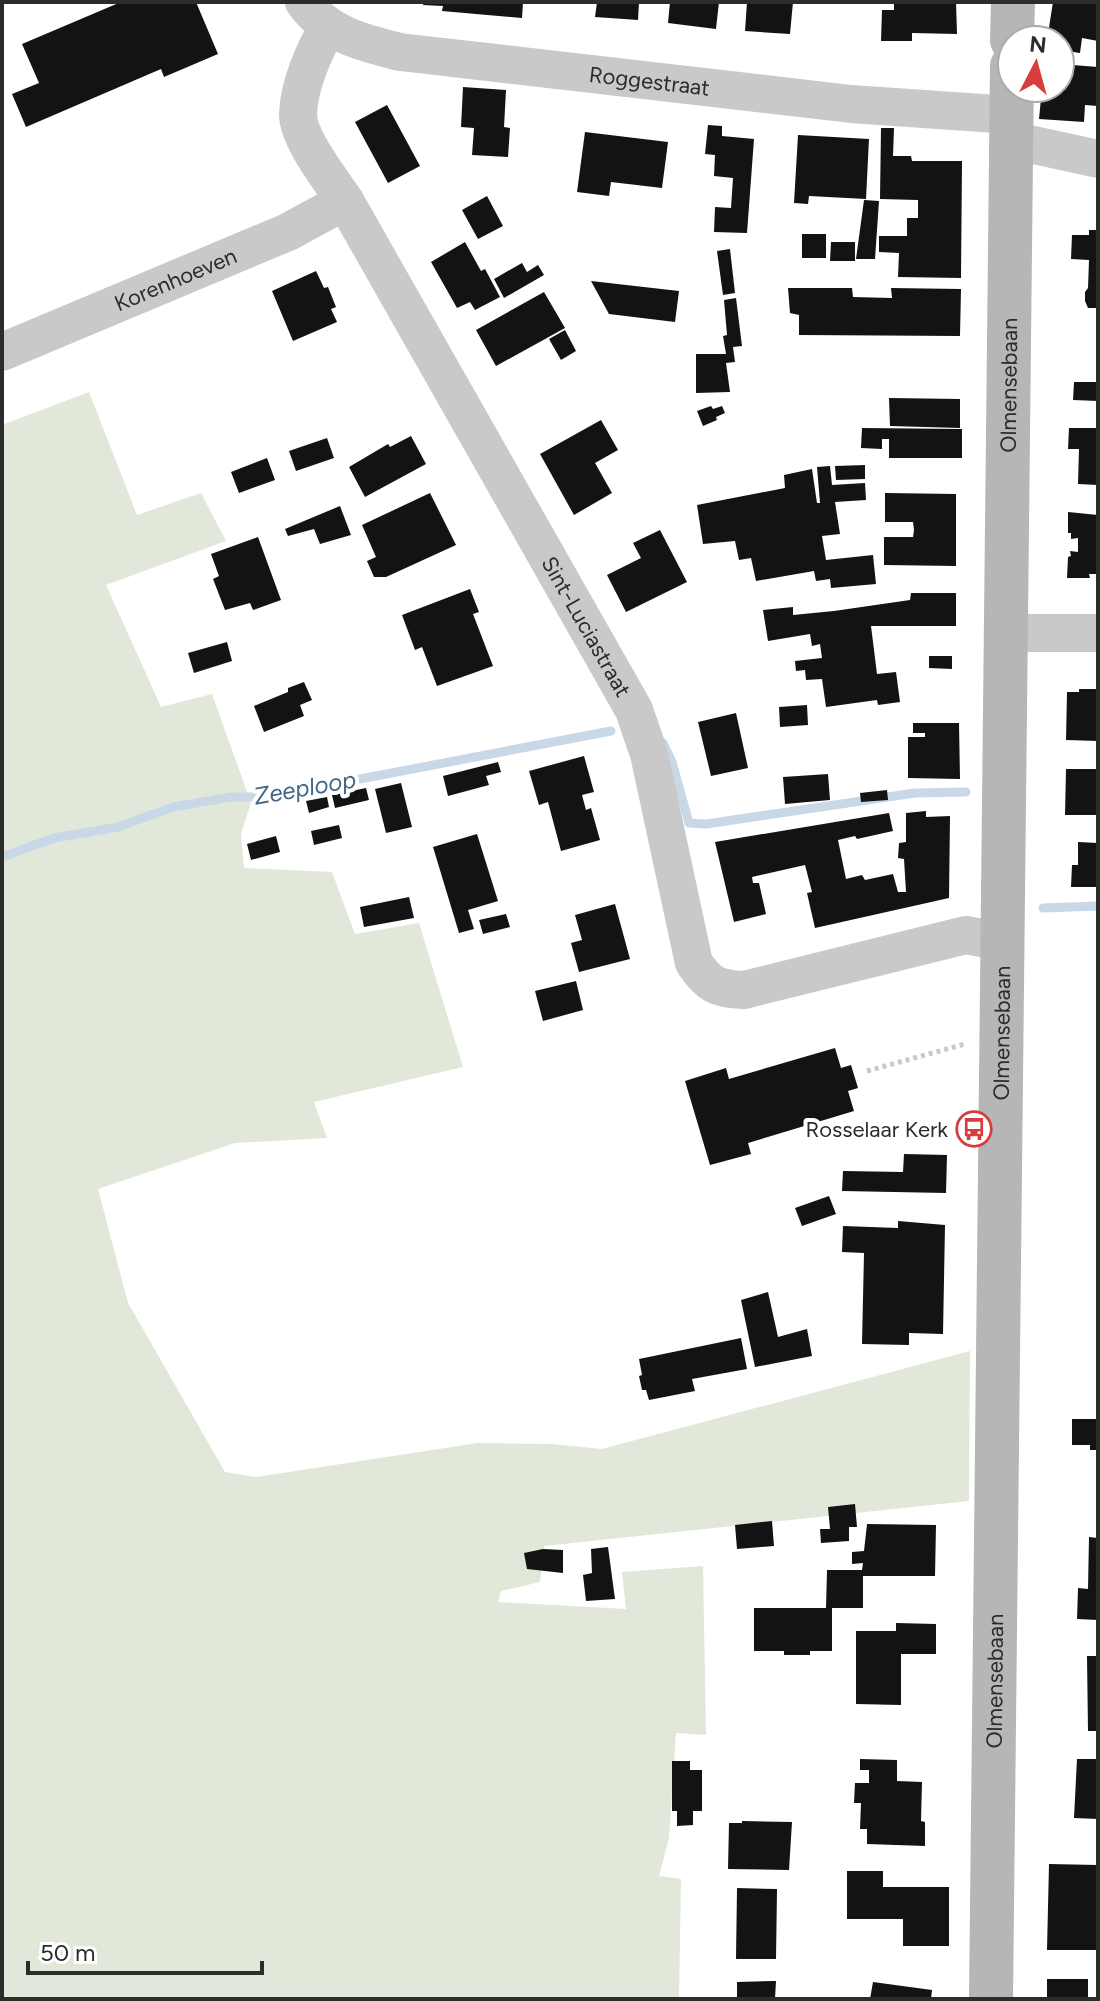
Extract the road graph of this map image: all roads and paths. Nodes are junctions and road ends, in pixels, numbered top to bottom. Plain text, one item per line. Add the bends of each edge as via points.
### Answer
1 (1013, 2) edge
2 (316, 14) edge
3 (1012, 24) edge
4 (1011, 104) edge
5 (1011, 128) junction
6 (1098, 159) edge
7 (345, 201) junction
8 (2, 352) edge
9 (1007, 633) junction
10 (1098, 633) edge
11 (1003, 942) junction
12 (1002, 1043) junction
13 (867, 1071) dead end
14 (991, 1999) edge

1 - 3 street
2 - 5 street, Roggestraat via 363,43 400,52 851,104
2 - 7 street, Sint-Luciastraat via 298,116 306,140
4 - 5 street, Olmensebaan
5 - 6 street, Roggestraat
5 - 9 street, Olmensebaan
7 - 8 street, Korenhoeven via 288,232
7 - 11 street, Sint-Luciastraat via 634,710 649,754 694,963 706,979 723,990 744,990 966,935
9 - 10 street
9 - 11 street, Olmensebaan
11 - 12 street, Olmensebaan
12 - 13 path via 963,1044
12 - 14 street, Olmensebaan

